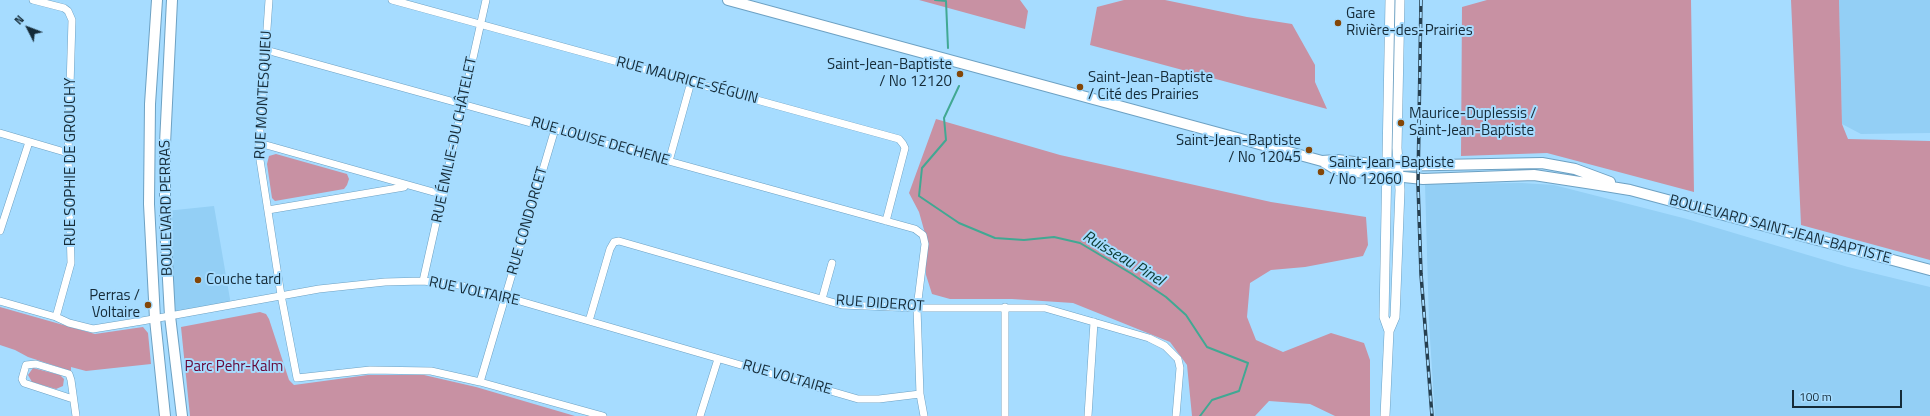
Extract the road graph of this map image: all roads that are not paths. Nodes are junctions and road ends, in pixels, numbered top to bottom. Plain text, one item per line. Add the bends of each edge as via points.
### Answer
1 (33, 0) edge
2 (157, 0) edge
3 (172, 0) edge
4 (269, 0) edge
5 (392, 0) edge
6 (486, 0) edge
7 (728, 0) edge
8 (1390, 0) edge
9 (1400, 0) edge
10 (480, 24) junction
11 (266, 50) junction
12 (691, 82) junction
13 (464, 104) junction
14 (555, 129) junction
15 (0, 133) edge
16 (29, 142) junction
17 (259, 143) junction
18 (68, 154) junction
19 (669, 161) junction
20 (1322, 161) junction
21 (1400, 165) junction
22 (1388, 166) junction
23 (1388, 177) junction
24 (1400, 178) junction
25 (407, 186) junction
26 (1630, 190) junction
27 (444, 195) junction
28 (268, 210) junction
29 (886, 221) junction
30 (0, 231) edge
31 (832, 263) dead end
32 (1930, 270) edge
33 (424, 281) junction
34 (281, 295) junction
35 (506, 297) junction
36 (822, 299) junction
37 (0, 301) edge
38 (1005, 307) junction
39 (917, 308) junction
40 (170, 316) junction
41 (56, 317) junction
42 (155, 319) junction
43 (589, 321) junction
44 (1094, 322) junction
45 (1389, 331) junction
46 (718, 359) junction
47 (480, 382) junction
48 (920, 394) junction
49 (73, 399) junction
50 (76, 416) edge
51 (165, 416) edge
52 (182, 416) edge
53 (602, 416) edge
54 (700, 416) edge
55 (924, 416) edge
56 (1005, 416) edge
57 (1088, 416) edge
58 (1176, 416) edge
59 (1385, 416) edge

1 - 18 street, RUE SOPHIE DE GROUCHY via 64,8 72,20
2 - 42 main road, BOULEVARD PERRAS via 151,73 149,154
3 - 40 main road, BOULEVARD PERRAS via 165,144
4 - 11 street, RUE MONTESQUIEU
5 - 10 street, RUE MAURICE-SÉGUIN
6 - 10 street, RUE ÉMILIE-DU CHÂTELET
7 - 20 main road, BOULEVARD SAINT-JEAN-BAPTISTE
8 - 22 street
9 - 21 street via 1397,148
10 - 12 street, RUE MAURICE-SÉGUIN
10 - 13 street, RUE ÉMILIE-DU CHÂTELET
11 - 13 street, RUE LOUISE DECHENE
11 - 17 street, RUE MONTESQUIEU
12 - 19 street
12 - 29 street, RUE MAURICE-SÉGUIN via 898,139 905,148
13 - 14 street, RUE LOUISE DECHENE
13 - 27 street, RUE ÉMILIE-DU CHÂTELET
14 - 19 street, RUE LOUISE DECHENE
14 - 35 street, RUE CONDORCET
15 - 16 street
16 - 18 street
16 - 30 street
17 - 25 street
17 - 28 street, RUE MONTESQUIEU
18 - 41 street, RUE SOPHIE DE GROUCHY via 71,263
19 - 29 street, RUE LOUISE DECHENE
20 - 22 main road, BOULEVARD SAINT-JEAN-BAPTISTE via 1337,160
20 - 23 main road, BOULEVARD SAINT-JEAN-BAPTISTE via 1337,170
21 - 22 main road, BOULEVARD SAINT-JEAN-BAPTISTE
21 - 24 street
21 - 26 main road, BOULEVARD SAINT-JEAN-BAPTISTE via 1542,163 1575,169
22 - 23 street
23 - 24 main road, BOULEVARD SAINT-JEAN-BAPTISTE
23 - 45 street via 1384,317
24 - 26 main road, BOULEVARD SAINT-JEAN-BAPTISTE via 1534,175
24 - 45 street via 1395,317
25 - 27 street
25 - 28 street
26 - 32 main road, BOULEVARD SAINT-JEAN-BAPTISTE
27 - 33 street, RUE ÉMILIE-DU CHÂTELET
28 - 34 street, RUE MONTESQUIEU
29 - 39 street, RUE LOUISE DECHENE via 915,229 923,235 925,244
31 - 36 street
33 - 34 street, RUE VOLTAIRE via 352,284
33 - 35 street, RUE VOLTAIRE via 459,285
34 - 40 street, RUE VOLTAIRE
34 - 47 street, RUE MONTESQUIEU via 297,378 370,370 431,371
35 - 43 street, RUE VOLTAIRE
35 - 47 street, RUE CONDORCET
36 - 39 street, RUE DIDEROT via 842,305
36 - 43 street, RUE DIDEROT via 619,241 614,242 610,249
37 - 41 street, RUE VOLTAIRE
38 - 39 street, RUE DIDEROT
38 - 44 street, RUE DIDEROT via 1045,308
38 - 56 street
39 - 48 street
40 - 42 street, RUE VOLTAIRE
40 - 52 main road, BOULEVARD PERRAS
41 - 42 street, RUE VOLTAIRE via 93,329
42 - 51 main road, BOULEVARD PERRAS
43 - 46 street, RUE VOLTAIRE
44 - 57 street
44 - 58 street, RUE DIDEROT via 1150,338 1165,346 1178,359 1181,377
45 - 59 street
46 - 48 street, RUE VOLTAIRE via 858,399
46 - 54 street
47 - 53 street
48 - 55 street
49 - 49 street via 24,383 22,379 26,365 36,364 69,374
49 - 50 street

